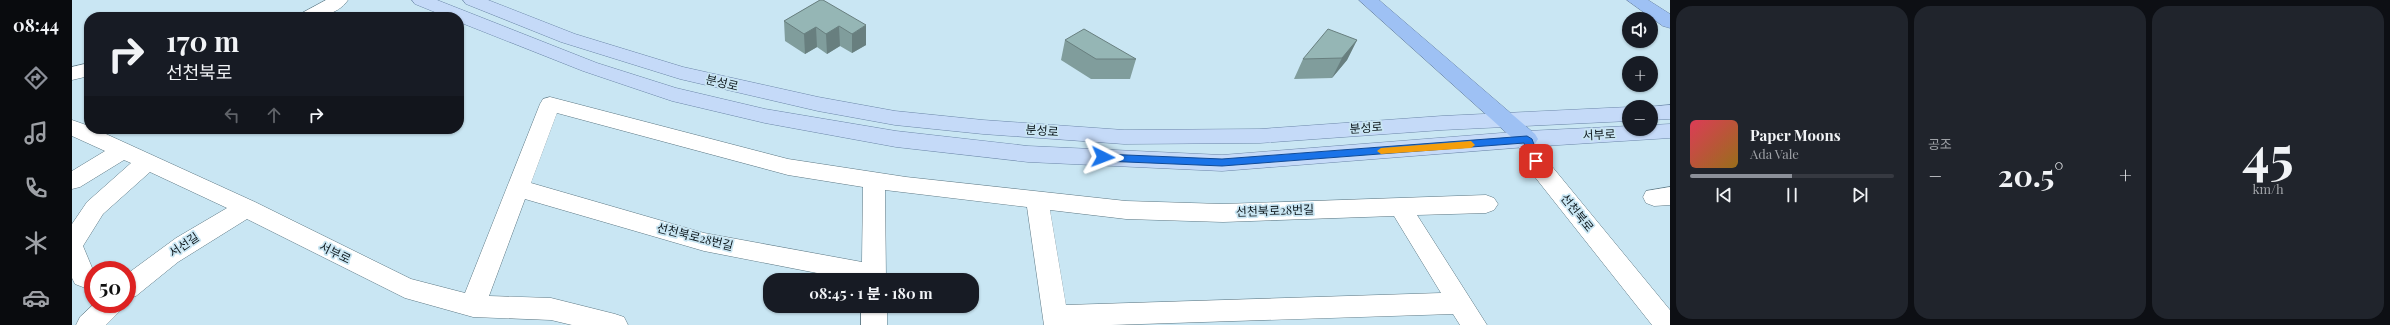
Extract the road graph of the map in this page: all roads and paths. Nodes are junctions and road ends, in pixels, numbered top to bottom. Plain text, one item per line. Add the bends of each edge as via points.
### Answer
1 (339, 0) edge
2 (421, 0) edge
3 (472, 0) edge
4 (1368, 0) edge
5 (1636, 0) edge
6 (318, 12) edge
7 (451, 12) edge
8 (464, 17) edge
9 (1670, 22) edge
10 (84, 70) edge
11 (72, 74) edge
12 (1670, 112) edge
13 (1658, 113) edge
14 (1622, 114) edge
15 (1506, 120) junction
16 (72, 127) edge
17 (1670, 131) edge
18 (84, 132) edge
19 (88, 134) edge
20 (1527, 139) junction
21 (124, 150) junction
22 (147, 162) junction
23 (874, 180) junction
24 (72, 181) edge
25 (518, 188) junction
26 (1037, 200) junction
27 (1486, 204) dead end
28 (1400, 207) junction
29 (247, 208) junction
30 (72, 243) edge
31 (72, 249) edge
32 (855, 273) edge
33 (874, 273) edge
34 (84, 277) edge
35 (136, 281) edge
36 (1460, 303) junction
37 (472, 306) junction
38 (1670, 308) edge
39 (102, 313) edge
40 (874, 313) edge
41 (1057, 320) edge
42 (89, 325) edge
43 (615, 325) edge
44 (874, 325) edge
45 (1474, 325) edge
46 (1667, 325) edge

1 - 6 street
2 - 7 main road, 분성로
3 - 15 main road, 분성로 via 568,38 673,71 753,90 895,118 1124,137 1260,136
4 - 15 highway
5 - 9 highway
8 - 20 main road, 분성로 via 590,67 672,94 765,116 896,139 1028,154 1222,162
10 - 11 street
12 - 13 main road
14 - 15 main road, 분성로
15 - 20 highway
16 - 18 street, 서부로
17 - 20 main road, 서부로
19 - 21 street, 서부로
20 - 38 street, 선천북로 via 1560,174
20 - 46 street, 선천북로 via 1536,161
21 - 22 street, 서부로
21 - 24 street
22 - 29 street, 서부로
22 - 30 street via 95,208
23 - 25 street, 선천북로28번길 via 788,167 550,104
23 - 26 street, 선천북로28번길
23 - 33 street, 선천북로28번길
25 - 32 street, 선천북로28번길 via 704,242
25 - 37 street
26 - 28 street, 선천북로28번길 via 1126,210 1223,213
26 - 41 street
27 - 28 street, 선천북로28번길
28 - 36 street
29 - 35 street, 서선길 via 151,267
29 - 37 street, 서부로 via 405,288
31 - 34 street
36 - 41 street
36 - 45 street
37 - 43 street, 서부로 via 550,309
39 - 42 street
40 - 44 street

